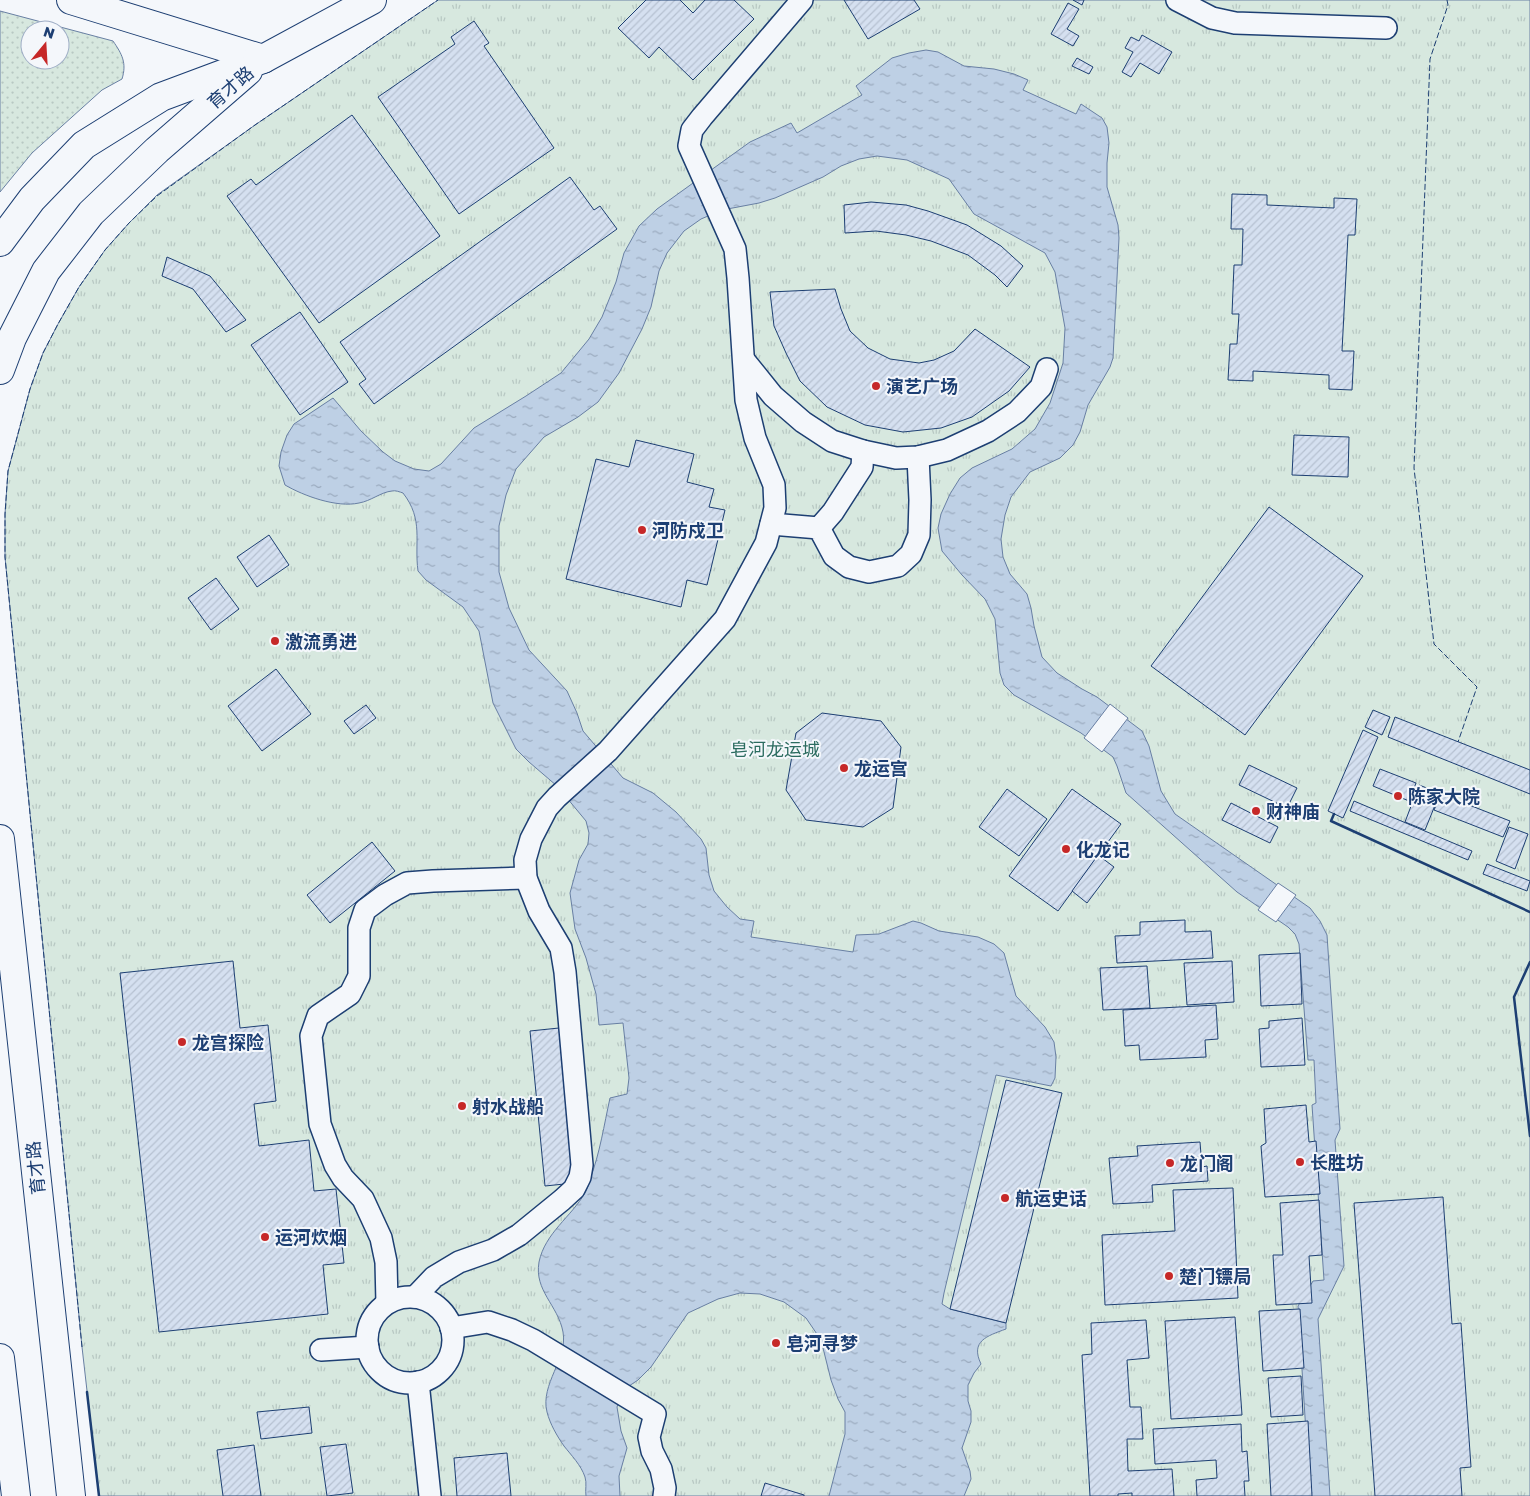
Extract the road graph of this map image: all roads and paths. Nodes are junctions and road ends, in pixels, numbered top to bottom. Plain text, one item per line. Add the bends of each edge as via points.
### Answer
1 (71, 0) edge
2 (372, 0) edge
3 (802, 0) edge
4 (1177, 0) edge
5 (1386, 28) dead end
6 (263, 59) junction
7 (0, 242) edge
8 (744, 360) junction
9 (1047, 368) dead end
10 (0, 370) edge
11 (863, 451) junction
12 (918, 457) junction
13 (771, 524) junction
14 (819, 528) junction
15 (0, 840) edge
16 (526, 878) junction
17 (415, 1296) junction
18 (387, 1303) junction
19 (451, 1328) junction
20 (368, 1347) junction
21 (321, 1350) dead end
22 (0, 1358) edge
23 (418, 1382) junction
24 (16, 1496) edge
25 (71, 1496) edge
26 (430, 1496) edge
27 (664, 1496) edge

1 - 6 street
2 - 6 street
3 - 8 street via 702,117 692,130 689,146 735,249
4 - 5 street via 1212,18 1235,23
6 - 7 street, 育才路 via 161,97 84,145 32,199
6 - 10 street, 育才路 via 157,150 91,213 46,271 12,338
8 - 11 street via 773,396 803,422 832,441
8 - 13 street via 746,400 755,438 774,485 775,508
9 - 12 street via 1041,387 1017,412 988,431 947,450
11 - 12 street via 896,458
11 - 14 street via 862,467
12 - 14 street via 919,535 911,554 898,566 869,572 849,567 834,556
13 - 14 street
13 - 16 street via 766,542 725,618 608,751 547,808 531,839 525,860
15 - 25 street, 育才路
16 - 17 street via 539,910 561,948 582,1165 580,1177 562,1200 518,1234 492,1250 459,1262 434,1276
16 - 18 street via 433,881 407,884 385,894 365,910 359,928 359,976 350,994 318,1016 311,1036 320,1124 335,1165 364,1199 381,1238 386,1262
17 - 18 street
17 - 19 street via 441,1309
18 - 20 street via 376,1312 370,1324
19 - 23 street via 452,1349 446,1363 437,1374
19 - 27 street via 488,1322 512,1330 655,1414 649,1437 661,1469
20 - 21 street
20 - 23 street via 374,1364 383,1374 396,1380
22 - 24 street
23 - 26 street

